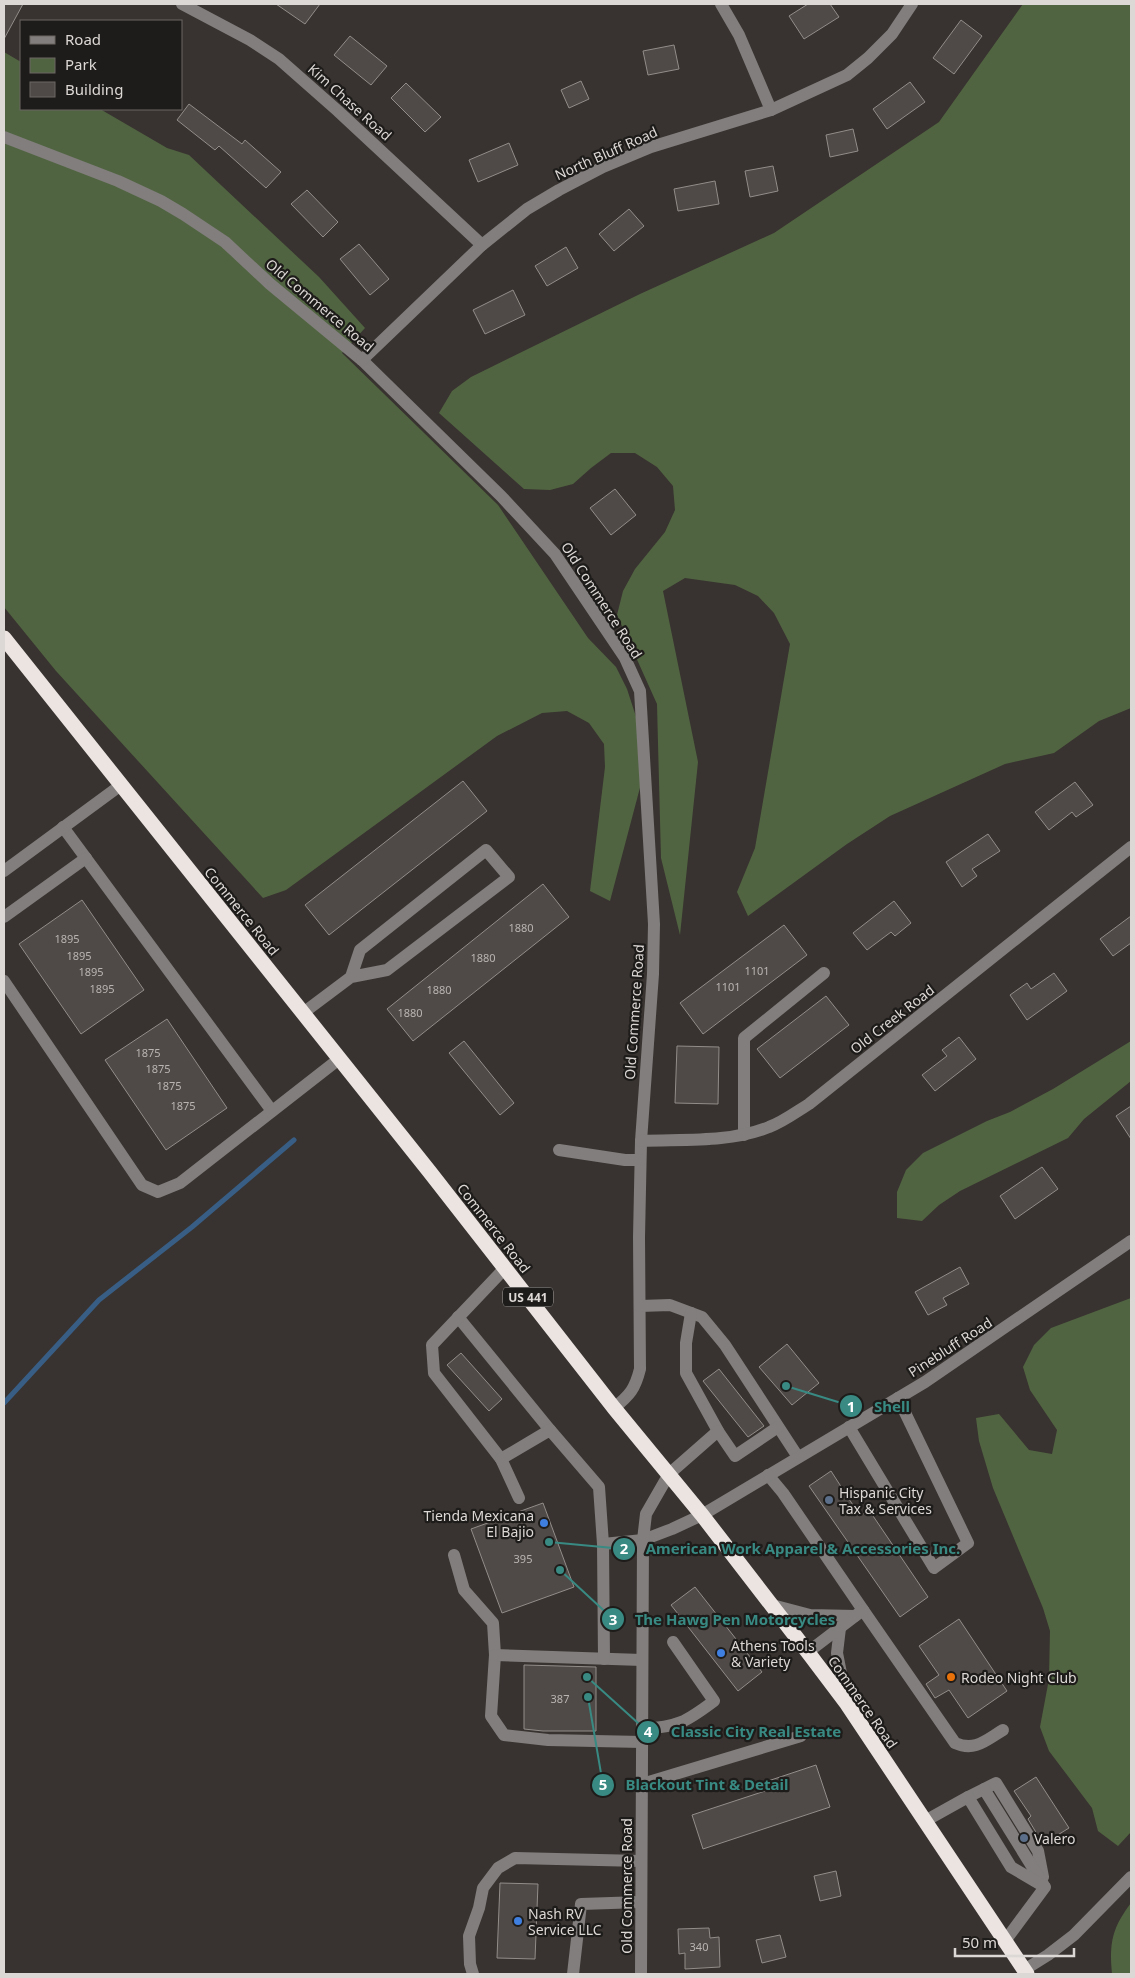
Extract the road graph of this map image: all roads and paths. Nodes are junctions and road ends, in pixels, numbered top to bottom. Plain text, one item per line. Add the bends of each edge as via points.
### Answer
1 (182, 4) edge
2 (721, 4) edge
3 (912, 4) edge
4 (771, 110) junction
5 (4, 137) edge
6 (482, 245) junction
7 (362, 360) junction
8 (4, 638) edge
9 (120, 784) junction
10 (63, 827) junction
11 (1131, 847) edge
12 (86, 858) junction
13 (5, 868) edge
14 (4, 917) edge
15 (824, 973) dead end
16 (351, 977) junction
17 (4, 981) edge
18 (303, 1013) junction
19 (339, 1059) junction
20 (272, 1111) junction
21 (744, 1135) junction
22 (641, 1141) junction
23 (559, 1150) dead end
24 (640, 1160) junction
25 (1131, 1242) edge
26 (505, 1268) junction
27 (640, 1306) junction
28 (691, 1313) junction
29 (458, 1317) junction
30 (898, 1398) junction
31 (614, 1408) junction
32 (778, 1427) junction
33 (848, 1427) junction
34 (550, 1430) junction
35 (718, 1431) junction
36 (798, 1457) junction
37 (501, 1459) junction
38 (669, 1474) junction
39 (768, 1475) junction
40 (519, 1498) dead end
41 (702, 1515) junction
42 (643, 1540) junction
43 (603, 1544) junction
44 (454, 1555) dead end
45 (772, 1605) junction
46 (859, 1613) junction
47 (840, 1628) junction
48 (672, 1642) dead end
49 (808, 1652) junction
50 (496, 1655) junction
51 (604, 1659) junction
52 (642, 1660) junction
53 (847, 1704) junction
54 (1004, 1730) dead end
55 (642, 1736) junction
56 (801, 1736) dead end
57 (642, 1784) junction
58 (968, 1797) junction
59 (925, 1821) junction
60 (641, 1861) junction
61 (1131, 1877) edge
62 (1045, 1887) junction
63 (641, 1902) junction
64 (1005, 1941) junction
65 (1025, 1972) edge
66 (472, 1974) edge
67 (573, 1974) edge
68 (641, 1974) edge

1 - 6 street, Kim Chase Road via 279,59
2 - 4 street via 739,34
3 - 4 street, North Bluff Road via 892,34 847,74
4 - 6 street, North Bluff Road via 651,147 603,167 527,209
5 - 7 street, Old Commerce Road via 118,181 183,214 225,242
6 - 7 street, North Bluff Road
7 - 22 street, Old Commerce Road via 501,496 555,554 625,658 640,691 654,924
8 - 9 highway, Commerce Road / US 441
9 - 10 street
9 - 18 highway, Commerce Road / US 441
10 - 12 street
10 - 13 street
11 - 21 street, Old Creek Road via 809,1104 770,1127
12 - 14 street
12 - 20 street
15 - 21 street via 744,1038
16 - 16 street via 360,950 486,850 509,877 386,970
16 - 18 street
17 - 20 street via 142,1185 158,1192 180,1183
18 - 19 highway, Commerce Road / US 441
19 - 20 street
19 - 26 highway, Commerce Road / US 441
21 - 22 street, Old Creek Road
22 - 24 street, Old Commerce Road
23 - 24 street
24 - 27 street, Old Commerce Road
25 - 30 street, Pinebluff Road
26 - 29 street
26 - 31 highway, Commerce Road / US 441
27 - 28 street via 670,1305
27 - 31 street, Old Commerce Road via 640,1369 636,1385 628,1397
28 - 32 street via 702,1317 725,1345
28 - 35 street via 686,1373
29 - 34 street
29 - 37 street via 432,1345 434,1373
30 - 33 street, Pinebluff Road
30 - 33 street via 968,1543 934,1568
31 - 38 highway, Commerce Road / US 441
32 - 35 street via 735,1456
32 - 36 street
33 - 36 street, Pinebluff Road
34 - 37 street
34 - 43 street via 599,1487
35 - 38 street, Old Commerce Road
36 - 39 street, Pinebluff Road
37 - 40 street
38 - 41 highway, Commerce Road / US 441
38 - 42 street, Old Commerce Road via 646,1514
39 - 41 street, Pinebluff Road
39 - 46 street via 783,1493
41 - 42 street, Pinebluff Road
41 - 45 highway, Commerce Road / US 441
42 - 43 street, Pinebluff Road
42 - 52 street, Old Commerce Road
43 - 51 street
44 - 50 street via 464,1590 492,1623
45 - 46 street via 810,1615
45 - 49 highway, Commerce Road / US 441
46 - 47 street
46 - 54 street via 955,1743 974,1747
47 - 49 street
47 - 53 street via 837,1653
48 - 55 street via 714,1701 690,1720
49 - 53 highway, Commerce Road / US 441
50 - 51 street
50 - 55 street via 491,1716 504,1735 548,1740
51 - 52 street
52 - 55 street, Old Commerce Road
53 - 59 highway, Commerce Road / US 441
55 - 57 street, Old Commerce Road
56 - 57 street
57 - 60 street, Old Commerce Road
58 - 59 street
58 - 62 street via 1010,1867
58 - 62 street via 984,1789
59 - 64 highway, Commerce Road / US 441
60 - 63 street, Old Commerce Road
60 - 66 street via 515,1858 498,1868 483,1888 469,1936
61 - 65 street via 1074,1935
62 - 64 street
63 - 67 street via 581,1904
63 - 68 street, Old Commerce Road
64 - 65 highway, Commerce Road / US 441

